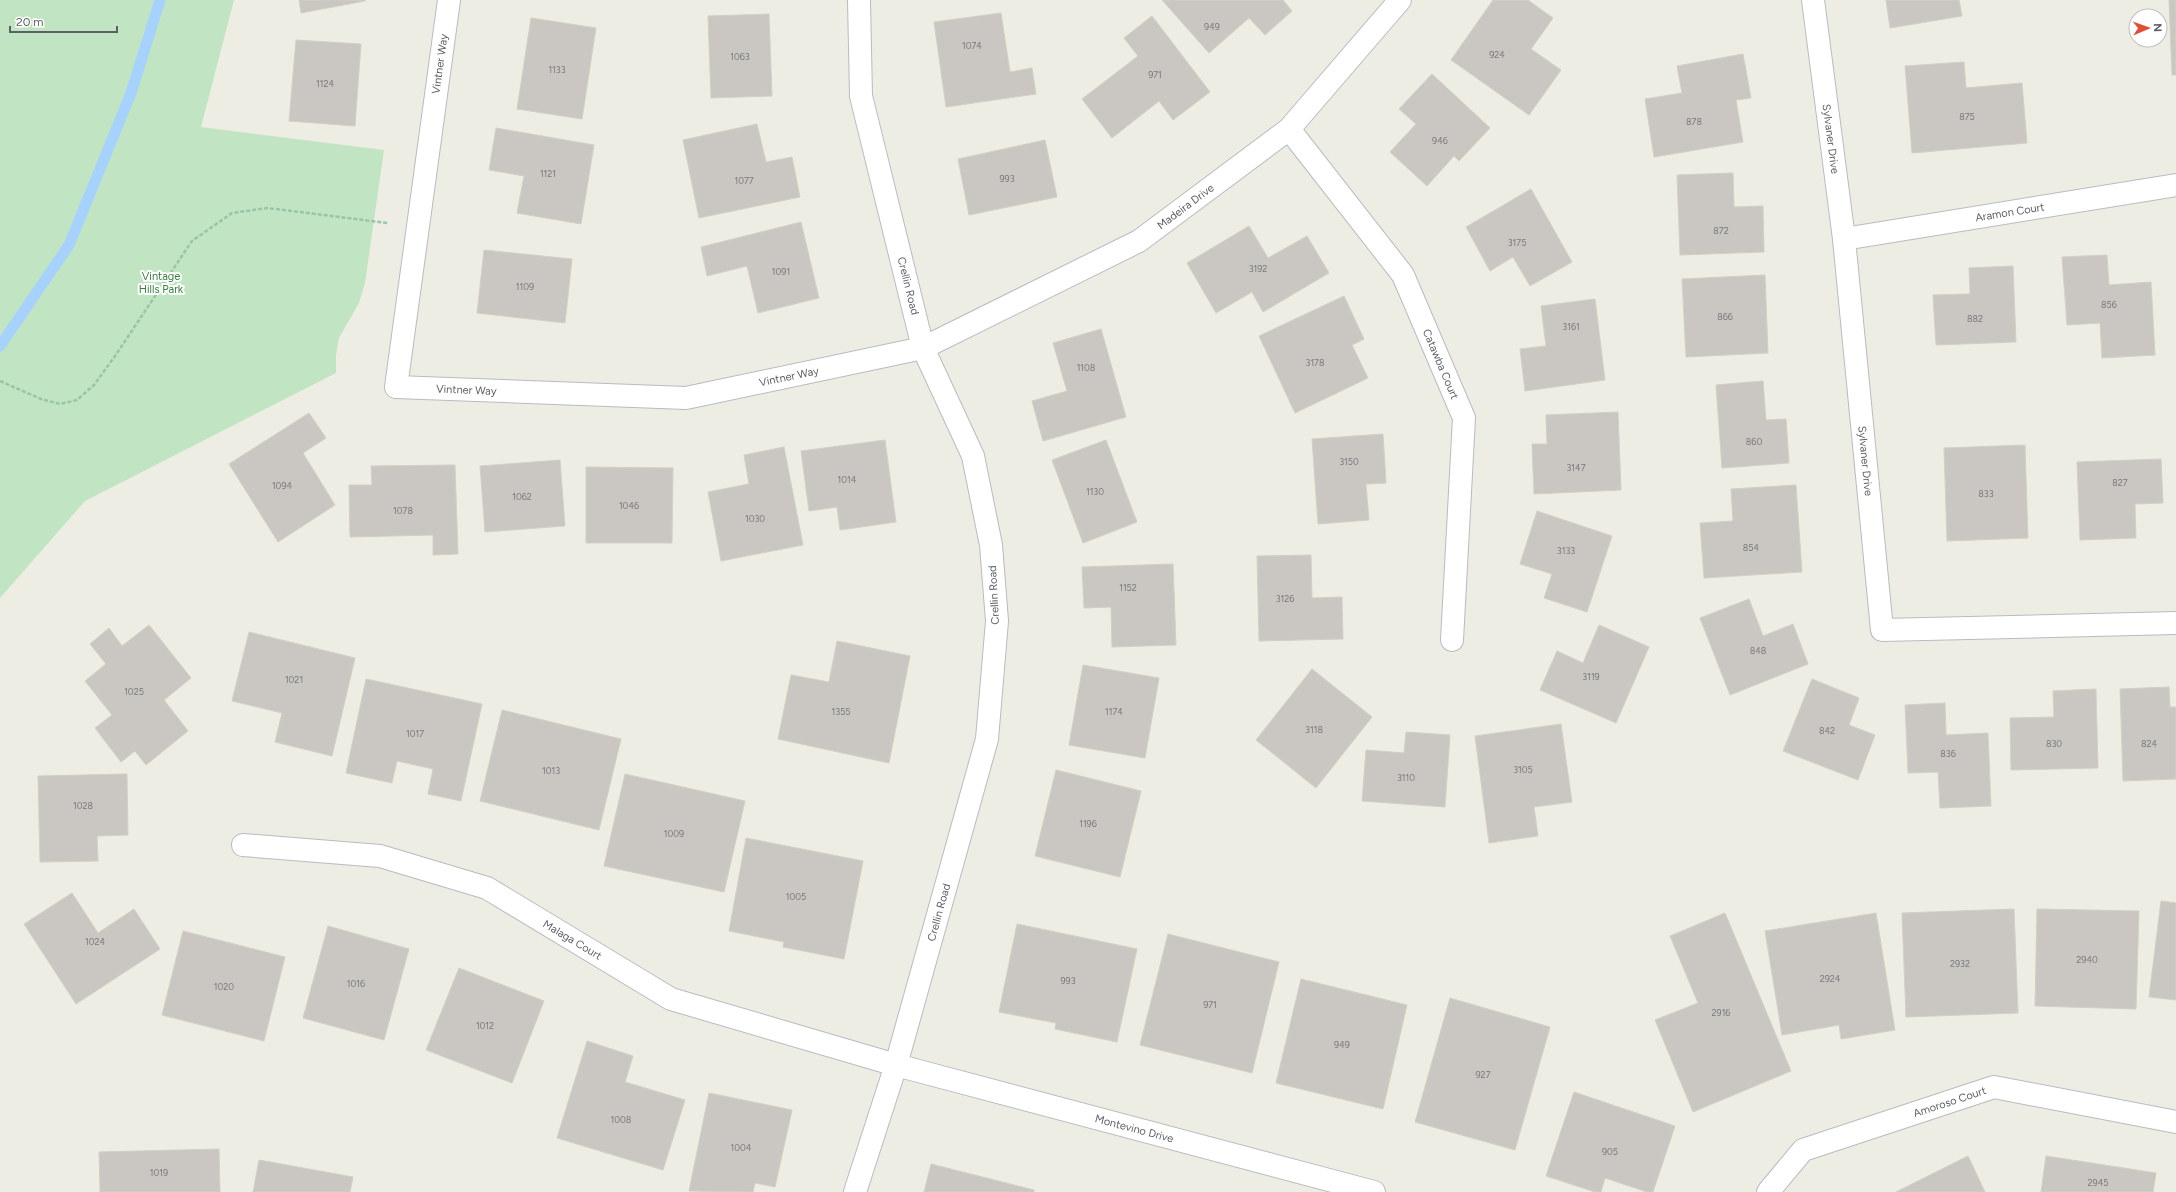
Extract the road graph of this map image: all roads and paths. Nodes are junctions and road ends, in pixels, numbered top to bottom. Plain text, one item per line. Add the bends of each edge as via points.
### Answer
1 (449, 0) edge
2 (859, 0) edge
3 (1400, 0) edge
4 (1813, 0) edge
5 (1289, 129) junction
6 (2176, 184) edge
7 (418, 227) junction
8 (1844, 239) junction
9 (923, 348) junction
10 (0, 381) edge
11 (2176, 623) edge
12 (1452, 640) dead end
13 (243, 845) dead end
14 (896, 1065) junction
15 (2176, 1122) edge
16 (855, 1192) edge
17 (1374, 1192) edge
18 (1768, 1192) edge

1 - 7 street, Vintner Way
2 - 9 street, Crellin Road via 861,96
3 - 5 street, Madeira Drive
4 - 8 street, Sylvaner Drive
5 - 9 street, Madeira Drive via 1139,241
5 - 12 street, Catawba Court via 1403,275 1464,418
6 - 8 street, Aramon Court
7 - 9 street, Vintner Way via 396,387 686,398
7 - 10 path via 267,208 232,213 192,241 115,356 94,385 78,400 60,404 41,399
8 - 11 street, Sylvaner Drive via 1882,630
9 - 14 street, Crellin Road via 973,456 991,545 997,622 987,739
13 - 14 street, Malaga Court via 380,856 487,888 671,999
14 - 16 street, Crellin Road
14 - 17 street, Montevino Drive
15 - 18 street, Amoroso Court via 1994,1087 1803,1150

